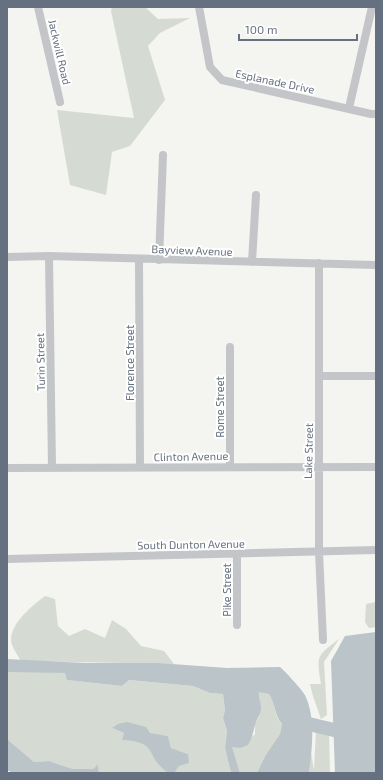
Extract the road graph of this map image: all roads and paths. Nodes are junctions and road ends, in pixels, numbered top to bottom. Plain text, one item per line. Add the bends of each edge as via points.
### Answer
1 (38, 7) edge
2 (199, 7) edge
3 (372, 7) edge
4 (60, 102) dead end
5 (348, 108) junction
6 (376, 114) edge
7 (163, 155) dead end
8 (256, 195) dead end
9 (49, 256) junction
10 (7, 257) edge
11 (140, 259) junction
12 (159, 260) junction
13 (252, 262) junction
14 (319, 263) junction
15 (376, 265) edge
16 (230, 347) dead end
17 (320, 376) junction
18 (376, 376) edge
19 (52, 467) junction
20 (230, 467) junction
21 (376, 467) edge
22 (7, 468) edge
23 (140, 468) junction
24 (319, 468) junction
25 (376, 550) edge
26 (319, 552) junction
27 (237, 554) junction
28 (7, 558) edge
29 (237, 625) dead end
30 (323, 640) dead end

1 - 4 street, Jackwill Road
2 - 5 street, Esplanade Drive via 210,67 222,80
3 - 5 street
5 - 6 street, Esplanade Drive
7 - 12 street
8 - 13 street
9 - 10 street, Bayview Avenue
9 - 11 street, Bayview Avenue
9 - 19 street, Turin Street
11 - 12 street, Bayview Avenue
11 - 23 street, Florence Street
12 - 13 street, Bayview Avenue
13 - 14 street, Bayview Avenue
14 - 15 street, Bayview Avenue
14 - 17 street, Lake Street
16 - 20 street, Rome Street
17 - 18 street
17 - 24 street, Lake Street
19 - 22 street, Clinton Avenue
19 - 23 street, Clinton Avenue
20 - 23 street, Clinton Avenue
20 - 24 street, Clinton Avenue
21 - 24 street, Clinton Avenue
24 - 26 street, Lake Street
25 - 26 street, South Dunton Avenue
26 - 27 street, South Dunton Avenue
26 - 30 street, Lake Street
27 - 28 street, South Dunton Avenue
27 - 29 street, Pike Street

